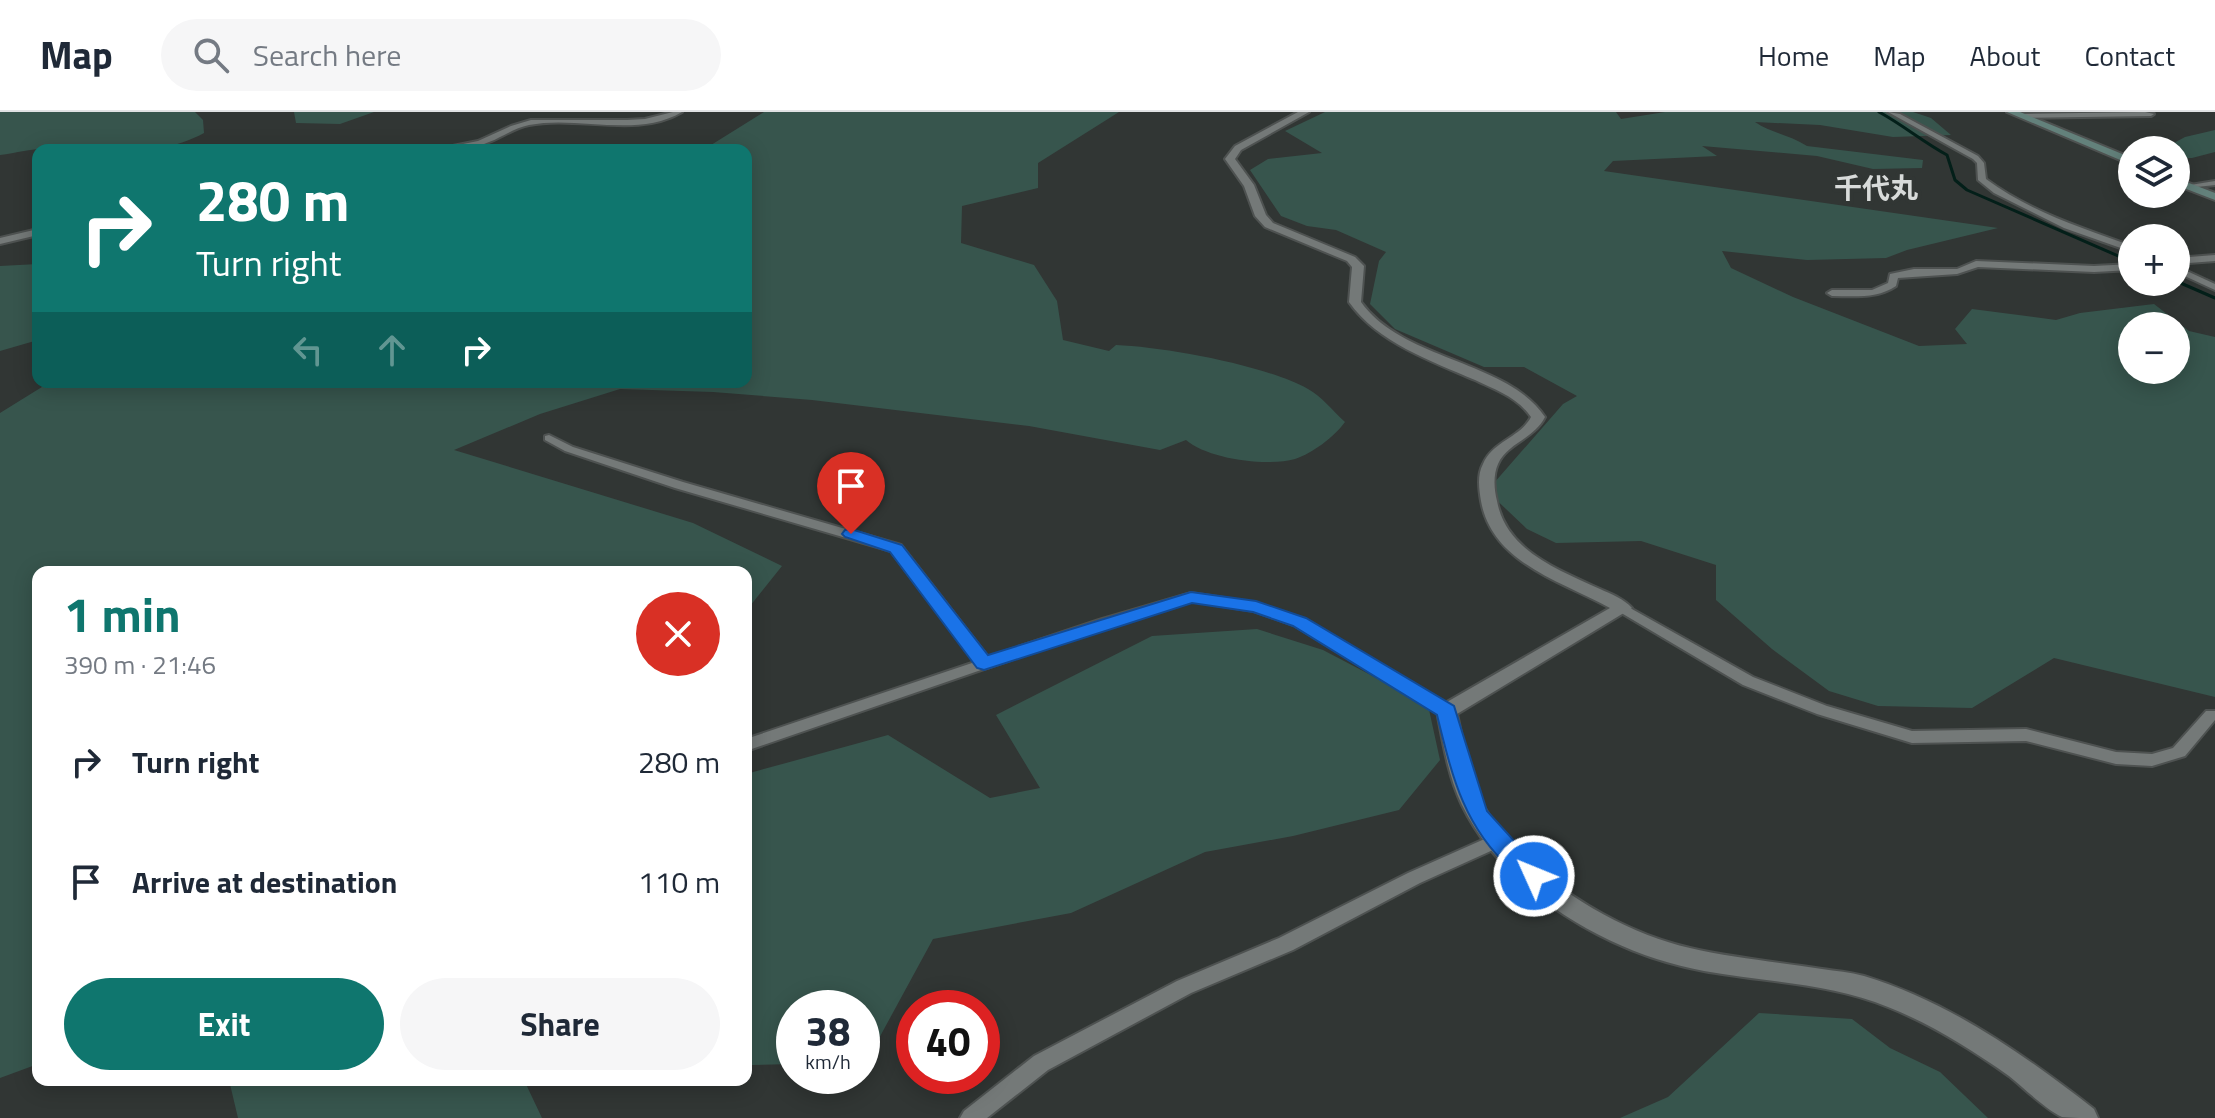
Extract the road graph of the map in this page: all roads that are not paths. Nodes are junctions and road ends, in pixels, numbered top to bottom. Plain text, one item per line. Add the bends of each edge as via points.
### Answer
1 (679, 112) edge
2 (1305, 112) edge
3 (1891, 112) edge
4 (2148, 112) edge
5 (2018, 114) edge
6 (470, 144) edge
7 (2118, 156) edge
8 (2215, 183) edge
9 (2190, 186) edge
10 (2190, 187) edge
11 (2215, 197) edge
12 (32, 233) edge
13 (0, 241) edge
14 (2118, 244) edge
15 (2215, 258) edge
16 (2190, 260) edge
17 (2118, 268) edge
18 (2190, 275) edge
19 (2215, 287) edge
20 (1832, 293) dead end
21 (549, 438) dead end
22 (1623, 608) junction
23 (984, 663) junction
24 (1447, 711) junction
25 (2211, 715) dead end
26 (752, 743) edge
27 (1498, 840) junction
28 (971, 1118) edge
29 (2084, 1118) edge

1 - 6 street via 627,123 531,123
2 - 22 street via 1238,148 1230,159 1252,188 1259,215 1269,225 1351,259 1358,266 1355,303 1378,328 1530,405 1538,417 1532,429 1495,452 1489,465 1487,504 1493,521 1525,558
3 - 14 street via 1975,156 1982,180 1997,191
4 - 5 street
5 - 7 main road
8 - 9 street
10 - 11 main road
12 - 13 street
15 - 16 street
17 - 20 street via 1976,264 1966,271 1904,272 1893,276 1886,290 1874,293
18 - 19 street
21 - 23 street via 679,485 896,548
22 - 24 street
22 - 25 street via 1748,681 1912,737 2026,735 2116,758 2152,760 2179,752
23 - 24 street via 1191,597 1229,601 1299,622
23 - 26 street
24 - 27 street via 1477,815
27 - 28 street via 1286,944 1171,993 1041,1063
27 - 29 street via 1554,894 1620,936 1688,957 1866,987 1965,1030

